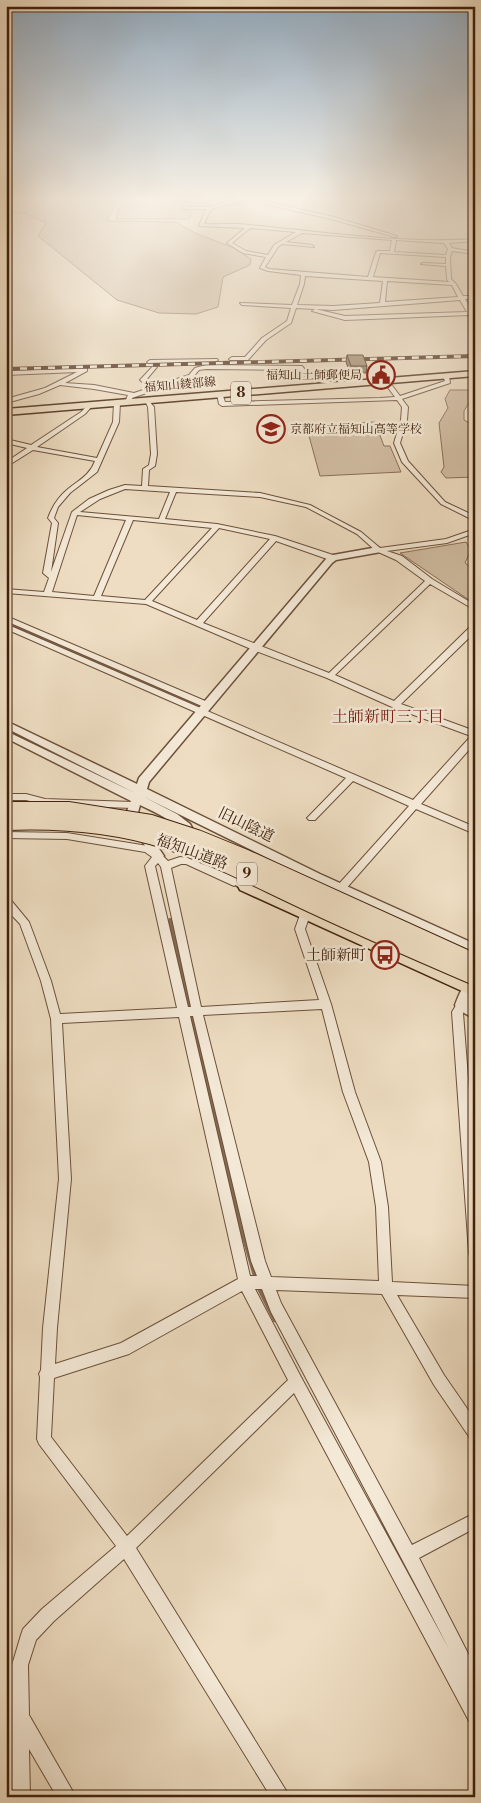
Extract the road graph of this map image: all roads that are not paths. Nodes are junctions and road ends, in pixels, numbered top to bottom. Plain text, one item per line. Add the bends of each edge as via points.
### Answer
1 (302, 282) edge
2 (385, 282) edge
3 (411, 282) edge
4 (454, 284) joint
5 (475, 297) edge
6 (460, 298) junction
7 (242, 304) dead end
8 (382, 305) junction
9 (295, 306) junction
10 (470, 313) junction
11 (475, 318) edge
12 (6, 373) edge
13 (475, 373) edge
14 (446, 376) junction
15 (386, 381) junction
16 (61, 384) junction
17 (333, 385) junction
18 (149, 389) junction
19 (220, 394) junction
20 (134, 395) junction
21 (399, 398) junction
22 (6, 401) edge
23 (128, 402) junction
24 (117, 403) junction
25 (149, 403) dead end
26 (90, 405) junction
27 (475, 408) edge
28 (6, 412) edge
29 (475, 413) edge
30 (6, 441) edge
31 (31, 448) junction
32 (98, 460) junction
33 (6, 464) edge
34 (145, 488) junction
35 (174, 490) junction
36 (74, 513) junction
37 (130, 519) junction
38 (475, 519) edge
39 (161, 521) junction
40 (218, 526) junction
41 (475, 531) edge
42 (275, 538) junction
43 (378, 550) junction
44 (333, 558) junction
45 (53, 577) junction
46 (429, 581) junction
47 (6, 591) edge
48 (47, 595) junction
49 (96, 599) junction
50 (147, 602) junction
51 (475, 608) edge
52 (6, 618) edge
53 (199, 624) junction
54 (6, 626) edge
55 (475, 626) edge
56 (254, 648) junction
57 (330, 676) junction
58 (395, 705) junction
59 (204, 708) junction
60 (6, 724) edge
61 (6, 734) edge
62 (475, 736) edge
63 (352, 777) junction
64 (6, 797) edge
65 (138, 799) junction
66 (414, 805) junction
67 (6, 810) edge
68 (312, 818) dead end
69 (6, 822) edge
70 (475, 831) edge
71 (6, 835) edge
72 (158, 862) junction
73 (246, 886) junction
74 (341, 888) junction
75 (6, 902) edge
76 (305, 915) junction
77 (475, 950) edge
78 (475, 962) edge
79 (473, 984) edge
80 (326, 1004) junction
81 (462, 1005) junction
82 (190, 1011) junction
83 (475, 1014) edge
84 (56, 1019) junction
85 (475, 1253) edge
86 (246, 1282) junction
87 (266, 1284) junction
88 (386, 1288) junction
89 (475, 1292) edge
90 (46, 1374) junction
91 (296, 1382) junction
92 (475, 1433) edge
93 (475, 1520) edge
94 (126, 1547) junction
95 (408, 1556) junction
96 (475, 1685) edge
97 (475, 1715) edge
98 (21, 1719) junction
99 (21, 1797) edge
100 (67, 1797) edge
101 (281, 1797) edge

1 - 9 street
2 - 8 street
3 - 4 street
4 - 6 street
5 - 6 street
6 - 8 street
6 - 10 street
7 - 9 street
8 - 9 street
9 - 10 street via 345,318
9 - 18 street via 289,322 264,339 246,359 152,364 143,380 150,384
10 - 11 street
12 - 16 street via 85,370
13 - 14 main road, 福知山綾部線 / 8
14 - 15 main road, 福知山綾部線 / 8
14 - 21 street via 448,382
15 - 17 main road, 福知山綾部線 / 8
15 - 21 street
16 - 20 street
16 - 22 street
17 - 18 street via 309,378 302,368 219,366 197,369 191,376
17 - 19 main road, 福知山綾部線 / 8
18 - 20 street
19 - 21 street via 222,404
19 - 23 main road, 福知山綾部線 / 8
20 - 23 street
21 - 38 street via 405,408 397,443 405,462 443,503
23 - 24 main road, 福知山綾部線 / 8
24 - 26 main road, 福知山綾部線 / 8
24 - 32 street via 116,422
25 - 34 street via 152,407 154,454 152,466 146,468
26 - 28 main road, 福知山綾部線 / 8
26 - 31 street
27 - 29 street via 472,413
30 - 31 street
31 - 32 street
31 - 33 street
32 - 45 street via 94,472 55,507 51,518 55,523 47,573
34 - 35 street
34 - 36 street via 111,490
35 - 39 street
35 - 43 street via 260,495 297,502 359,533
36 - 37 street
36 - 45 street
37 - 39 street
37 - 49 street
39 - 40 street
40 - 42 street
40 - 50 street
41 - 43 street via 447,541
42 - 44 street
42 - 53 street
43 - 44 street
43 - 46 street via 398,558
44 - 56 street
45 - 48 street
46 - 51 street
46 - 57 street
47 - 48 street
48 - 49 street
49 - 50 street
50 - 53 street
52 - 59 street
53 - 56 street
54 - 59 street
55 - 58 street
56 - 57 street
56 - 59 street
57 - 58 street
58 - 62 street
59 - 63 street
59 - 65 street via 143,781
60 - 65 street, 旧山陰道
61 - 65 street
62 - 66 street
63 - 66 street
63 - 68 street
64 - 65 street via 26,797 45,802
65 - 72 street via 131,816
65 - 73 street via 186,827 201,859
65 - 74 street, 旧山陰道
66 - 70 street
66 - 74 street
67 - 78 highway, 福知山道路 / 9, bridge via 68,810 151,823 246,858
69 - 79 highway, 福知山道路 / 9, bridge via 65,822 145,835 182,847 236,868
71 - 72 street via 67,836 148,849
72 - 73 street via 188,861
72 - 82 street
73 - 76 highway, 9
74 - 77 street, 旧山陰道
75 - 84 street via 24,922 46,980
76 - 79 highway, 9
76 - 80 street via 300,929
79 - 81 street
80 - 82 street
80 - 88 street via 349,1092 375,1162 382,1207
81 - 83 street
81 - 85 street via 457,1012
82 - 84 street
82 - 86 street
82 - 87 street
84 - 90 street via 65,1180
86 - 87 street
86 - 90 street via 124,1349
86 - 91 street
87 - 88 street
87 - 95 street
88 - 89 street
88 - 92 street via 439,1380
90 - 94 street via 44,1439
91 - 94 street
91 - 97 street
93 - 95 street
94 - 98 street via 29,1635 20,1664
94 - 101 street
95 - 96 street
98 - 99 street
98 - 100 street

